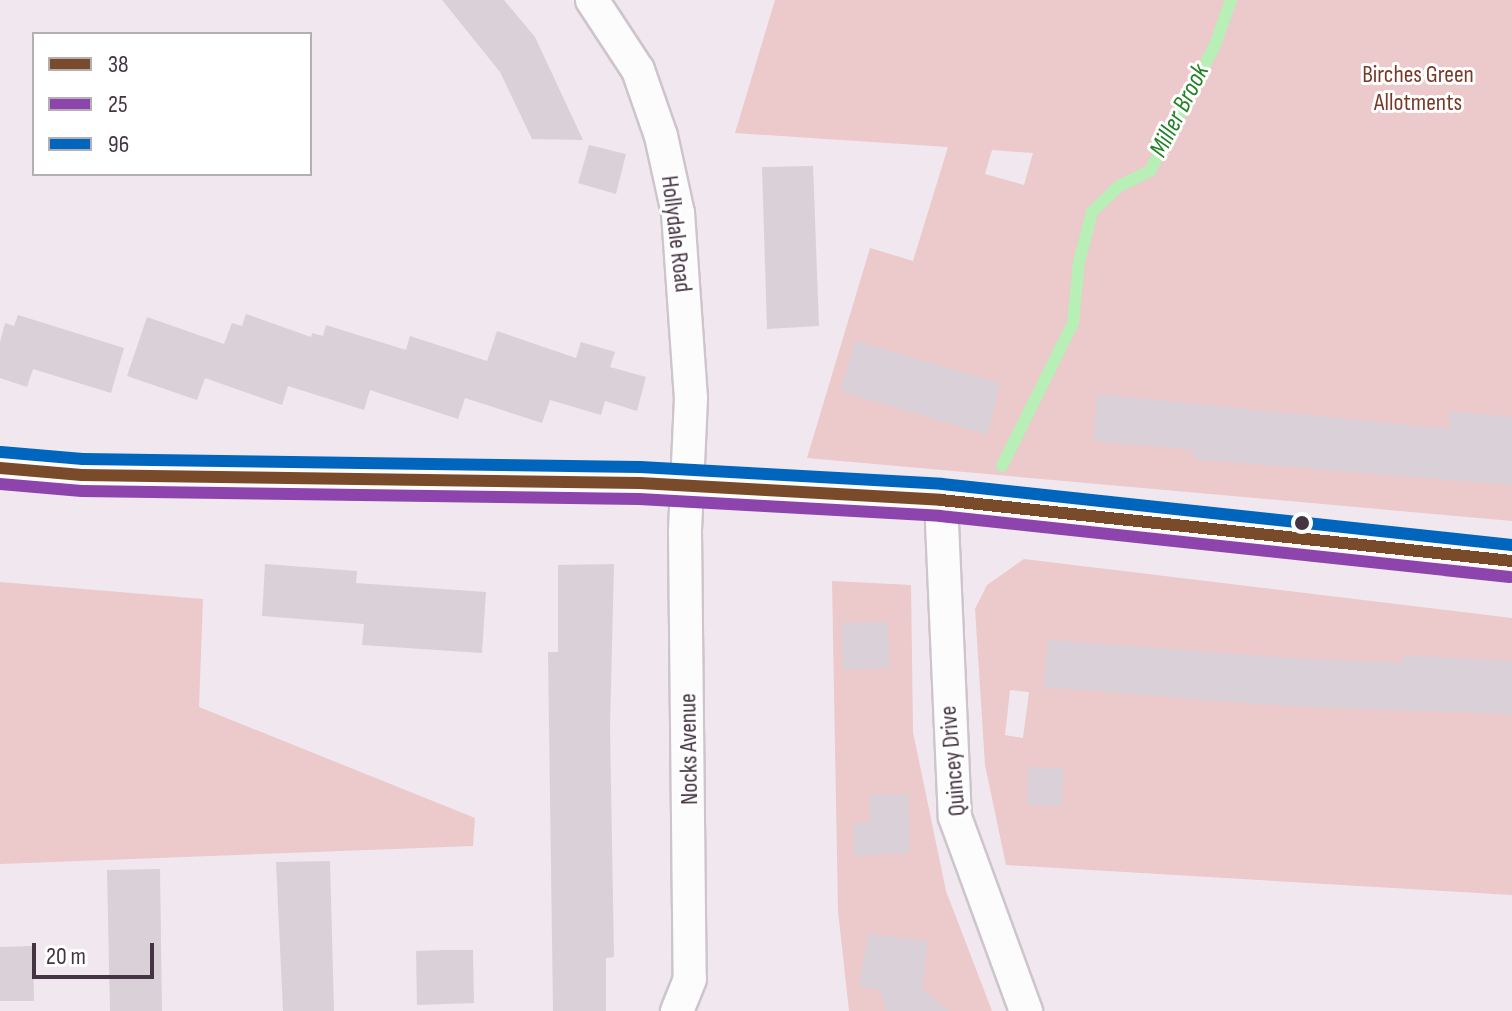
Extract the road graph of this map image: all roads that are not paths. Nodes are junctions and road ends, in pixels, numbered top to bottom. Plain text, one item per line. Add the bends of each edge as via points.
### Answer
1 (592, 0) edge
2 (0, 468) edge
3 (688, 485) junction
4 (941, 500) junction
5 (1512, 561) edge
6 (677, 1011) edge
7 (1026, 1011) edge

1 - 3 street, Hollydale Road via 638,70 661,136 678,213 691,398
2 - 3 street via 82,475
3 - 4 street
3 - 6 street, Nocks Avenue via 690,979
4 - 5 street
4 - 7 street, Quincey Drive via 955,817

